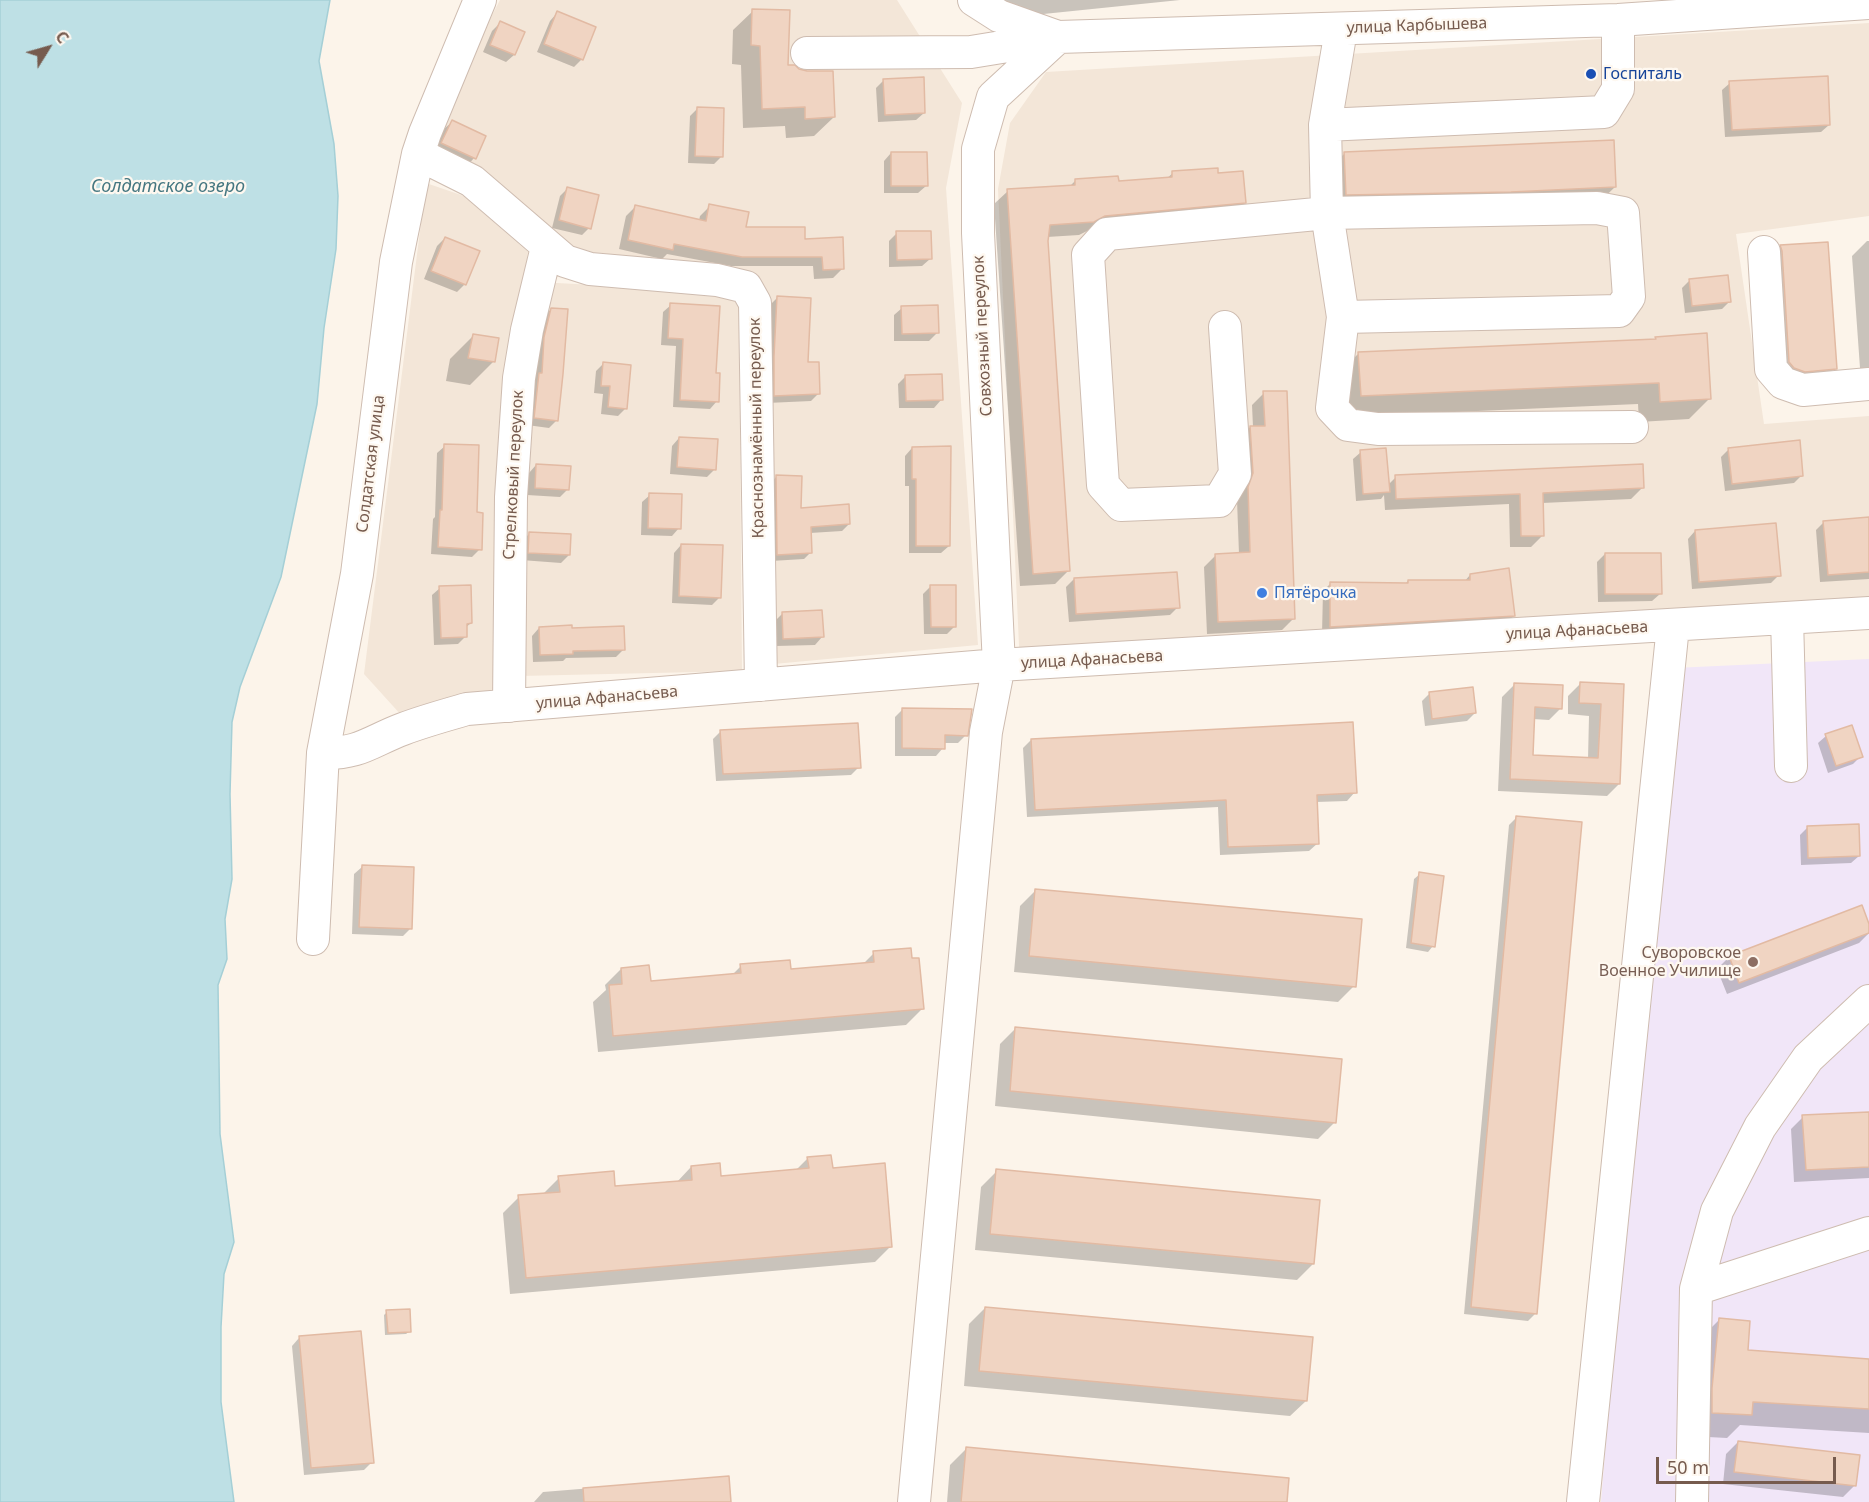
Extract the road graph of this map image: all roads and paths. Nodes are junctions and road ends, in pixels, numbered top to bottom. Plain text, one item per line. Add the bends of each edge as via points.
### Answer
1 (480, 0) edge
2 (974, 0) edge
3 (1869, 3) edge
4 (1657, 9) edge
5 (1418, 13) edge
6 (1618, 20) junction
7 (1341, 30) junction
8 (1058, 37) junction
9 (807, 53) dead end
10 (1325, 125) junction
11 (418, 154) junction
12 (1328, 213) junction
13 (547, 247) junction
14 (1764, 252) dead end
15 (1343, 317) junction
16 (1225, 327) dead end
17 (1869, 384) edge
18 (1632, 427) dead end
19 (1869, 613) edge
20 (1786, 618) junction
21 (1673, 626) junction
22 (999, 665) junction
23 (761, 685) junction
24 (509, 706) junction
25 (323, 753) junction
26 (1791, 766) dead end
27 (313, 939) dead end
28 (1869, 1001) edge
29 (1869, 1233) edge
30 (1696, 1289) junction
31 (914, 1502) edge
32 (1583, 1502) edge
33 (1692, 1502) edge

1 - 11 street, Солдатская улица
2 - 8 street, улица Карбышева via 999,16
3 - 4 street, улица Карбышева
4 - 6 street, улица Карбышева
5 - 6 street, улица Карбышева
5 - 7 street, улица Карбышева
6 - 10 street via 1618,89 1604,112
7 - 8 street, улица Карбышева
7 - 10 street
8 - 9 street via 971,52
8 - 22 street, Совхозный переулок via 993,97 978,149 978,233
10 - 12 street
11 - 13 street, Краснознамённый переулок via 472,181
11 - 25 street, Солдатская улица via 396,262 357,574
12 - 15 street
12 - 15 street via 1597,208 1623,213 1629,297 1619,311
12 - 16 street via 1107,234 1088,255 1103,485 1121,505 1220,501 1235,474
13 - 23 street, Краснознамённый переулок via 565,261 590,269 717,280 746,287 755,303
13 - 24 street, Стрелковый переулок via 519,378 511,497
14 - 17 street via 1771,369 1783,383 1803,390
15 - 18 street via 1332,408 1348,425 1435,430
19 - 20 street, улица Афанасьева
20 - 21 street, улица Афанасьева
20 - 26 street
21 - 22 street, улица Афанасьева
21 - 32 street
22 - 23 street, улица Афанасьева
22 - 31 street, Совхозный переулок via 986,732
23 - 24 street, улица Афанасьева
24 - 25 street, улица Афанасьева via 467,709 402,729 364,748
25 - 27 street, Солдатская улица
28 - 30 street via 1808,1058 1760,1126 1717,1211
29 - 30 street
30 - 33 street

